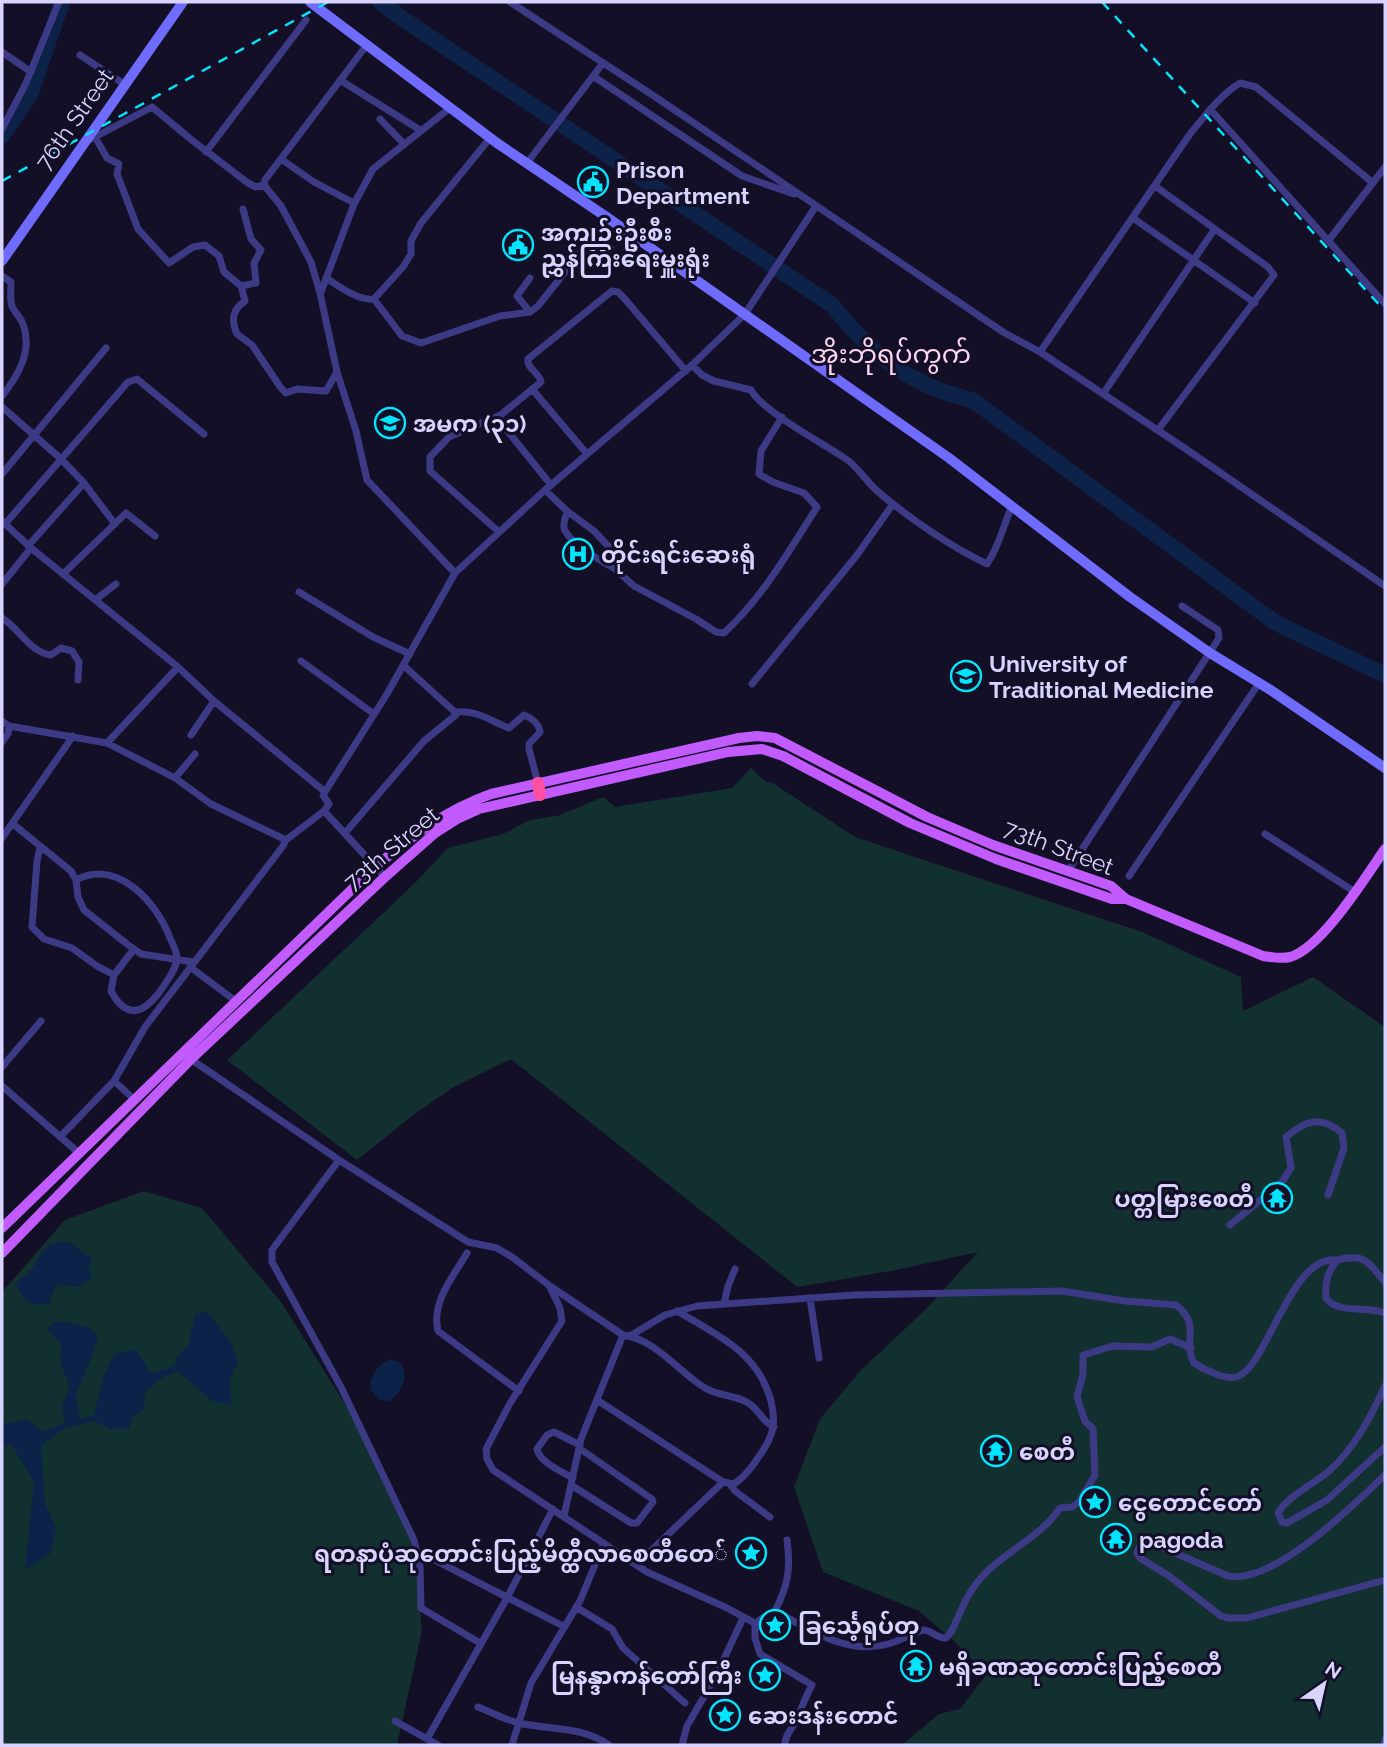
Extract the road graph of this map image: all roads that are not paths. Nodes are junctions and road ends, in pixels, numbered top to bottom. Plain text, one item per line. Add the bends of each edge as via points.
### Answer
1 (59, 2) edge
2 (183, 2) edge
3 (310, 2) edge
4 (510, 2) edge
5 (306, 20) dead end
6 (366, 46) junction
7 (2, 52) edge
8 (80, 55) dead end
9 (603, 63) junction
10 (30, 72) junction
11 (593, 76) junction
12 (340, 80) junction
13 (124, 84) junction
14 (450, 108) junction
15 (1210, 109) junction
16 (5, 114) edge
17 (380, 119) dead end
18 (2, 129) edge
19 (420, 130) junction
20 (95, 138) junction
21 (490, 138) junction
22 (83, 141) junction
23 (404, 144) junction
24 (206, 152) junction
25 (281, 159) junction
26 (527, 163) junction
27 (1385, 167) edge
28 (1373, 183) junction
29 (264, 185) junction
30 (1155, 186) junction
31 (804, 197) junction
32 (355, 203) junction
33 (816, 206) junction
34 (243, 209) dead end
35 (608, 218) junction
36 (1133, 218) junction
37 (1214, 230) junction
38 (1329, 240) junction
39 (1193, 260) junction
40 (2, 261) edge
41 (2, 275) edge
42 (326, 278) junction
43 (530, 278) dead end
44 (241, 286) junction
45 (320, 293) junction
46 (374, 299) junction
47 (1255, 303) junction
48 (1385, 303) edge
49 (530, 313) junction
50 (745, 314) junction
51 (106, 348) dead end
52 (1040, 352) junction
53 (689, 368) junction
54 (337, 372) junction
55 (532, 389) junction
56 (1103, 394) junction
57 (2, 396) edge
58 (2, 407) edge
59 (498, 416) junction
60 (782, 417) junction
61 (1158, 430) junction
62 (204, 434) dead end
63 (33, 435) junction
64 (587, 454) junction
65 (60, 458) junction
66 (2, 474) edge
67 (84, 483) junction
68 (548, 487) junction
69 (894, 504) junction
70 (1012, 506) junction
71 (567, 510) junction
72 (4, 523) edge
73 (115, 524) junction
74 (499, 532) junction
75 (155, 536) dead end
76 (29, 547) junction
77 (614, 568) junction
78 (455, 573) junction
79 (63, 574) junction
80 (2, 584) edge
81 (116, 584) dead end
82 (1385, 586) edge
83 (299, 592) dead end
84 (95, 600) junction
85 (1182, 606) dead end
86 (2, 618) edge
87 (1210, 653) junction
88 (410, 654) junction
89 (301, 662) dead end
90 (403, 665) junction
91 (177, 667) junction
92 (78, 680) dead end
93 (1259, 683) junction
94 (752, 684) dead end
95 (214, 701) junction
96 (456, 712) junction
97 (374, 714) junction
98 (5, 723) edge
99 (191, 735) dead end
100 (73, 736) junction
101 (2, 742) edge
102 (107, 743) junction
103 (195, 754) dead end
104 (1385, 768) edge
105 (175, 778) junction
106 (539, 789) junction
107 (324, 791) junction
108 (324, 811) junction
109 (13, 824) junction
110 (345, 833) junction
111 (1265, 834) dead end
112 (2, 838) edge
113 (286, 840) junction
114 (40, 848) junction
115 (1385, 849) edge
116 (375, 867) junction
117 (1068, 871) junction
118 (1129, 876) dead end
119 (385, 877) junction
120 (76, 880) junction
121 (1355, 892) junction
122 (1126, 899) junction
123 (134, 949) junction
124 (177, 960) junction
125 (192, 965) junction
126 (114, 975) junction
127 (237, 1002) junction
128 (41, 1021) dead end
129 (187, 1056) junction
130 (2, 1067) edge
131 (114, 1081) junction
132 (2, 1086) edge
133 (135, 1100) junction
134 (60, 1137) junction
135 (80, 1154) junction
136 (339, 1160) junction
137 (1328, 1195) dead end
138 (1230, 1225) dead end
139 (2, 1228) edge
140 (2, 1253) edge
141 (467, 1253) dead end
142 (1337, 1260) junction
143 (735, 1269) dead end
144 (1385, 1282) edge
145 (550, 1286) junction
146 (810, 1298) junction
147 (724, 1304) junction
148 (677, 1311) junction
149 (1385, 1313) edge
150 (627, 1336) junction
151 (1191, 1348) junction
152 (819, 1357) dead end
153 (1385, 1386) edge
154 (519, 1391) junction
155 (597, 1400) junction
156 (774, 1427) junction
157 (579, 1447) junction
158 (1385, 1447) edge
159 (1385, 1475) edge
160 (572, 1481) junction
161 (727, 1483) junction
162 (553, 1509) junction
163 (564, 1516) junction
164 (770, 1517) dead end
165 (787, 1540) dead end
166 (604, 1543) junction
167 (417, 1550) junction
168 (636, 1564) junction
169 (1385, 1580) edge
170 (507, 1598) junction
171 (576, 1607) junction
172 (774, 1613) junction
173 (743, 1618) junction
174 (755, 1624) junction
175 (565, 1627) junction
176 (775, 1634) dead end
177 (480, 1643) junction
178 (685, 1703) dead end
179 (478, 1707) dead end
180 (395, 1721) dead end
181 (517, 1723) junction
182 (427, 1739) junction
183 (1385, 1739) edge
184 (438, 1745) edge
185 (512, 1745) edge
186 (610, 1745) edge
187 (682, 1745) edge
188 (785, 1745) edge
189 (1384, 1745) edge

1 - 10 street
2 - 13 street, 76th Street
3 - 6 street
4 - 9 street
5 - 24 street
6 - 12 street
6 - 14 street
7 - 10 street
8 - 13 street
9 - 11 street
9 - 31 street
10 - 16 street
11 - 26 street
11 - 31 street via 742,176
12 - 19 street
12 - 25 street
13 - 22 street, 76th Street
14 - 19 street
14 - 21 street
15 - 28 street via 1240,83 1256,87
15 - 30 street
15 - 38 street
16 - 18 street
17 - 23 street
19 - 23 street
20 - 22 street
20 - 24 street via 152,107
20 - 44 street via 107,158 119,164 117,174 138,229 169,263 193,247 205,245 219,256 224,272
21 - 26 street
21 - 46 street via 421,223 411,241 411,254
22 - 40 street, 76th Street
23 - 32 street via 373,169
24 - 29 street via 254,186
25 - 29 street
25 - 32 street
26 - 35 street
27 - 28 street
28 - 38 street
29 - 45 street via 298,234
30 - 36 street
30 - 37 street
31 - 33 street
32 - 42 street
33 - 50 street
33 - 52 street
34 - 44 street via 251,239 261,250 254,263 256,283
35 - 49 street
35 - 50 street
36 - 39 street
36 - 52 street
37 - 39 street
37 - 47 street via 1272,271 1274,275
38 - 48 street
39 - 47 street
39 - 56 street
41 - 57 street via 11,282 13,309 26,337 18,376
42 - 45 street
42 - 46 street
43 - 49 street via 517,296
44 - 54 street via 245,301 233,317 237,334 252,345 286,393 326,391
45 - 54 street
46 - 49 street via 402,336 421,343 500,316
47 - 61 street
50 - 53 street
50 - 70 street
51 - 63 street
52 - 56 street
53 - 55 street via 618,292 612,291 528,359 541,381
53 - 60 street via 714,382 751,390
53 - 64 street
54 - 78 street via 367,480
55 - 59 street
55 - 64 street
56 - 61 street
58 - 63 street
59 - 68 street
59 - 74 street via 449,437 430,457 430,471
60 - 69 street via 849,461
60 - 77 street via 761,452 760,474 804,493 817,507 782,564 724,633 634,586
61 - 82 street
62 - 65 street via 133,379
63 - 65 street
63 - 66 street
64 - 68 street
65 - 67 street
65 - 72 street
67 - 73 street
67 - 76 street
68 - 71 street
68 - 74 street
69 - 70 street via 987,564 996,552
69 - 94 street
70 - 87 street
71 - 77 street via 611,549
71 - 77 street via 567,533
72 - 76 street
73 - 75 street via 126,513
73 - 79 street
74 - 78 street
76 - 79 street
76 - 80 street
78 - 88 street
79 - 84 street
81 - 84 street
83 - 88 street
84 - 91 street
85 - 87 street via 1219,632
86 - 92 street via 44,654 61,648 72,651 79,662
87 - 93 street
87 - 117 street
88 - 90 street
89 - 97 street
90 - 96 street
90 - 97 street
91 - 95 street
91 - 102 street
93 - 104 street
93 - 118 street
95 - 99 street
95 - 107 street
96 - 106 street via 482,714 509,728 521,716 532,719 540,732 529,749
96 - 110 street via 424,741
97 - 107 street
98 - 100 street
98 - 101 street via 8,734
100 - 102 street
100 - 109 street
102 - 105 street
103 - 105 street
105 - 113 street via 211,804
106 - 116 main road, 73th Street via 491,794 445,814
106 - 117 main road, 73th Street via 739,738 768,736 927,817
106 - 119 main road, 73th Street via 457,819
106 - 122 main road, 73th Street via 762,749 909,823 996,859 1112,899
107 - 108 street via 329,804
108 - 110 street
108 - 113 street
109 - 112 street
109 - 114 street
110 - 116 street
111 - 121 street
113 - 125 street
114 - 120 street
114 - 126 street via 32,927 44,939 72,948
115 - 121 main road
116 - 119 street
116 - 127 main road, 73th Street
117 - 122 main road, 73th Street via 1111,886
119 - 129 main road, 73th Street
120 - 123 street via 84,910
120 - 124 street via 85,876 117,878 142,893 158,912
121 - 122 main road via 1306,948 1276,958
123 - 124 street
123 - 126 street
124 - 125 street
124 - 126 street via 156,997 138,1011 126,1008 114,996
125 - 127 street
125 - 131 street via 145,1027
127 - 129 main road, 73th Street
128 - 130 street
129 - 133 main road, 73th Street
129 - 136 street
129 - 140 main road, 73th Street
131 - 133 street
131 - 134 street
132 - 134 street
133 - 135 main road, 73th Street
134 - 135 street
135 - 139 main road, 73th Street
136 - 145 street via 468,1242 497,1248
136 - 167 street via 270,1257 374,1452
137 - 138 street via 1344,1148 1342,1133 1333,1125 1312,1122 1286,1137 1291,1168 1282,1182
141 - 154 street via 439,1301 438,1331
142 - 144 street via 1355,1256 1367,1260
142 - 149 street via 1325,1280 1328,1302
142 - 151 street via 1327,1259 1303,1279 1252,1363 1238,1377 1196,1365
143 - 147 street
145 - 150 street
145 - 154 street via 562,1321
146 - 147 street
146 - 151 street via 1044,1290 1166,1302 1179,1307 1189,1320
146 - 152 street
147 - 148 street
148 - 150 street
148 - 156 street via 734,1346 756,1367 766,1384
150 - 155 street
150 - 156 street via 664,1353 706,1389 748,1403
151 - 172 street via 1170,1339 1152,1347 1113,1346 1083,1355 1077,1397 1085,1421 1093,1429 1095,1475 1079,1502 1060,1508 977,1582 946,1638 923,1630 887,1645 844,1644
153 - 158 street via 1344,1456 1283,1506 1279,1518 1287,1523 1327,1500
154 - 162 street via 486,1449 487,1459 494,1470
155 - 157 street
155 - 161 street
156 - 161 street via 747,1473
157 - 160 street
157 - 160 street via 551,1433 537,1449 539,1456
157 - 160 street via 653,1502 637,1523 631,1523
159 - 169 street via 1318,1535 1253,1575 1228,1576 1150,1542 1139,1546 1137,1553 1228,1618 1247,1618
160 - 163 street
161 - 164 street
161 - 168 street
162 - 163 street
162 - 170 street
163 - 166 street
165 - 172 street via 786,1591
166 - 168 street
166 - 171 street
167 - 170 street
167 - 177 street via 422,1611
168 - 173 street
170 - 175 street
170 - 177 street
171 - 175 street
171 - 178 street via 612,1629 623,1648
172 - 174 street
173 - 174 street
173 - 187 street via 687,1726
174 - 176 street
174 - 188 street via 760,1654 811,1685
175 - 181 street via 531,1682
177 - 182 street
179 - 181 street
180 - 182 street
181 - 185 street
181 - 186 street via 584,1733
182 - 184 street
183 - 189 street

